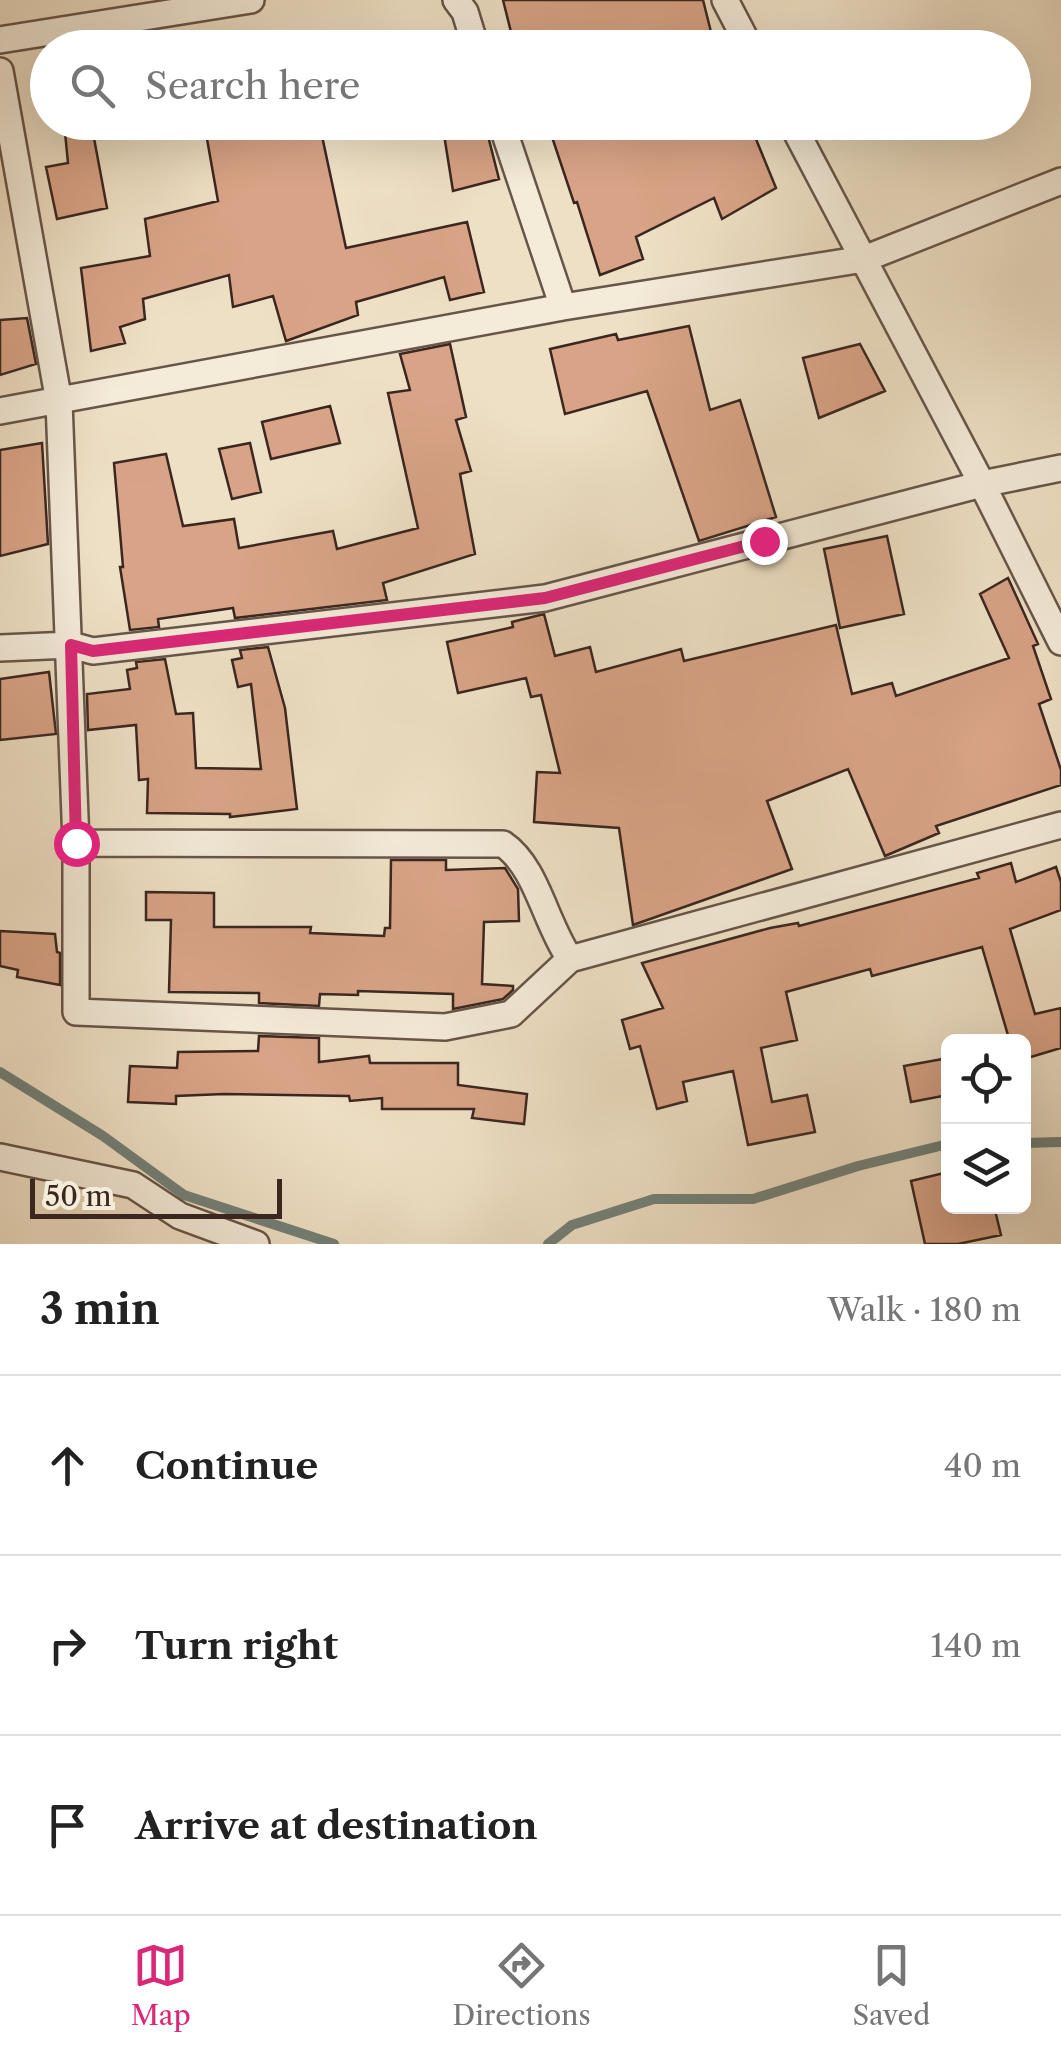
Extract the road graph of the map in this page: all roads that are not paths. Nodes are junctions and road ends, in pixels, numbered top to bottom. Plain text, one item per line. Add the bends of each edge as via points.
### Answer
1 (251, 0) edge
2 (456, 0) edge
3 (725, 0) edge
4 (63, 30) edge
5 (470, 30) edge
6 (741, 30) edge
7 (30, 35) edge
8 (0, 40) edge
9 (0, 70) edge
10 (507, 140) edge
11 (801, 140) edge
12 (1061, 182) edge
13 (864, 260) junction
14 (562, 306) junction
15 (60, 402) junction
16 (0, 411) edge
17 (1061, 468) edge
18 (982, 484) junction
19 (1061, 642) edge
20 (71, 645) junction
21 (0, 648) edge
22 (1061, 825) edge
23 (76, 843) junction
24 (570, 958) junction
25 (0, 1157) edge
26 (256, 1244) edge

1 - 4 street
2 - 5 street
3 - 6 street
7 - 8 street
9 - 15 street
10 - 14 street
11 - 13 street
12 - 13 street
13 - 14 street
13 - 18 street
14 - 15 street
15 - 16 street
15 - 20 street
17 - 18 street
18 - 19 street
18 - 20 street via 545,598 93,651
20 - 21 street
20 - 23 street
22 - 24 street
23 - 24 street via 503,844 518,854
23 - 24 street via 76,1012 444,1027 511,1014
25 - 26 street via 133,1185 180,1216

